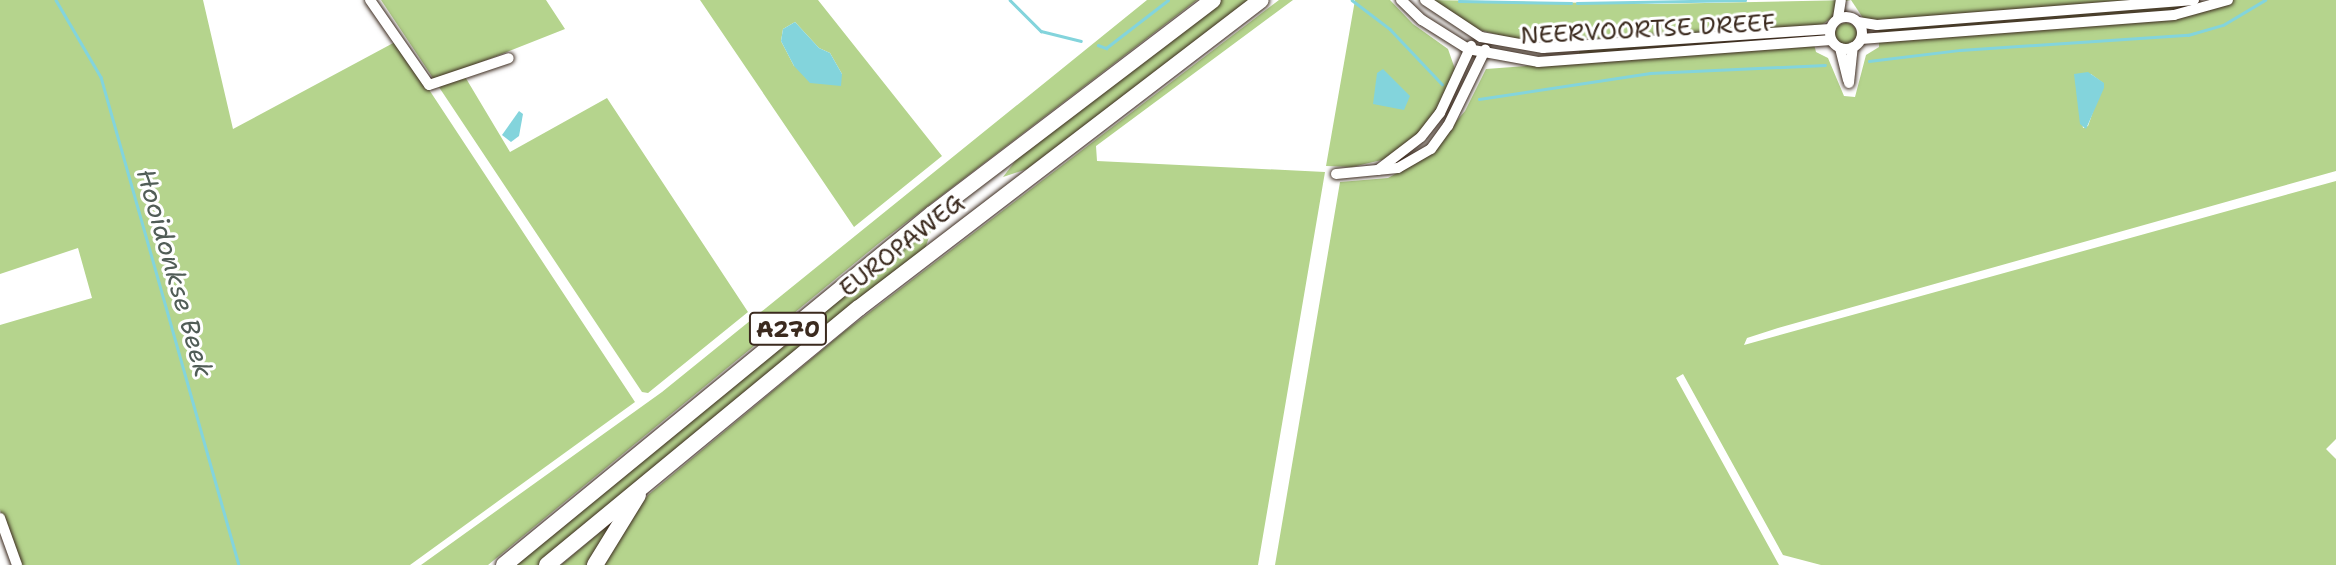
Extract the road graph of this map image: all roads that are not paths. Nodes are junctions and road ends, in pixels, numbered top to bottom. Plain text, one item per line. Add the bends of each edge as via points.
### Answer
1 (370, 0) edge
2 (1213, 0) edge
3 (1261, 0) edge
4 (1401, 0) edge
5 (1425, 0) edge
6 (1843, 0) edge
7 (2194, 0) edge
8 (2228, 0) edge
9 (1849, 19) junction
10 (1481, 37) junction
11 (1834, 39) junction
12 (1857, 43) junction
13 (1468, 49) junction
14 (1487, 55) junction
15 (509, 58) dead end
16 (1375, 172) junction
17 (1336, 174) dead end
18 (646, 481) junction
19 (0, 518) edge
20 (17, 565) edge
21 (504, 565) edge
22 (547, 565) edge
23 (595, 565) edge

1 - 15 street via 429,85
2 - 21 highway, EUROPAWEG / A270 via 932,214
3 - 18 highway, EUROPAWEG / A270 via 859,308
4 - 13 street, NEERVOORTSE DREEF via 1422,20
5 - 10 street, NEERVOORTSE DREEF
6 - 9 street
7 - 9 street via 1891,24
8 - 12 street via 2174,15
9 - 11 street
9 - 12 street
10 - 11 street, NEERVOORTSE DREEF via 1543,48
10 - 13 street
10 - 14 street
11 - 12 street
11 - 12 street via 1849,83
11 - 14 street, NEERVOORTSE DREEF via 1538,62
13 - 14 street, NEERVOORTSE DREEF
13 - 16 street via 1422,137
14 - 16 street via 1431,149 1398,168
16 - 17 street
18 - 22 highway, EUROPAWEG / A270
18 - 23 highway, A270
19 - 20 street

